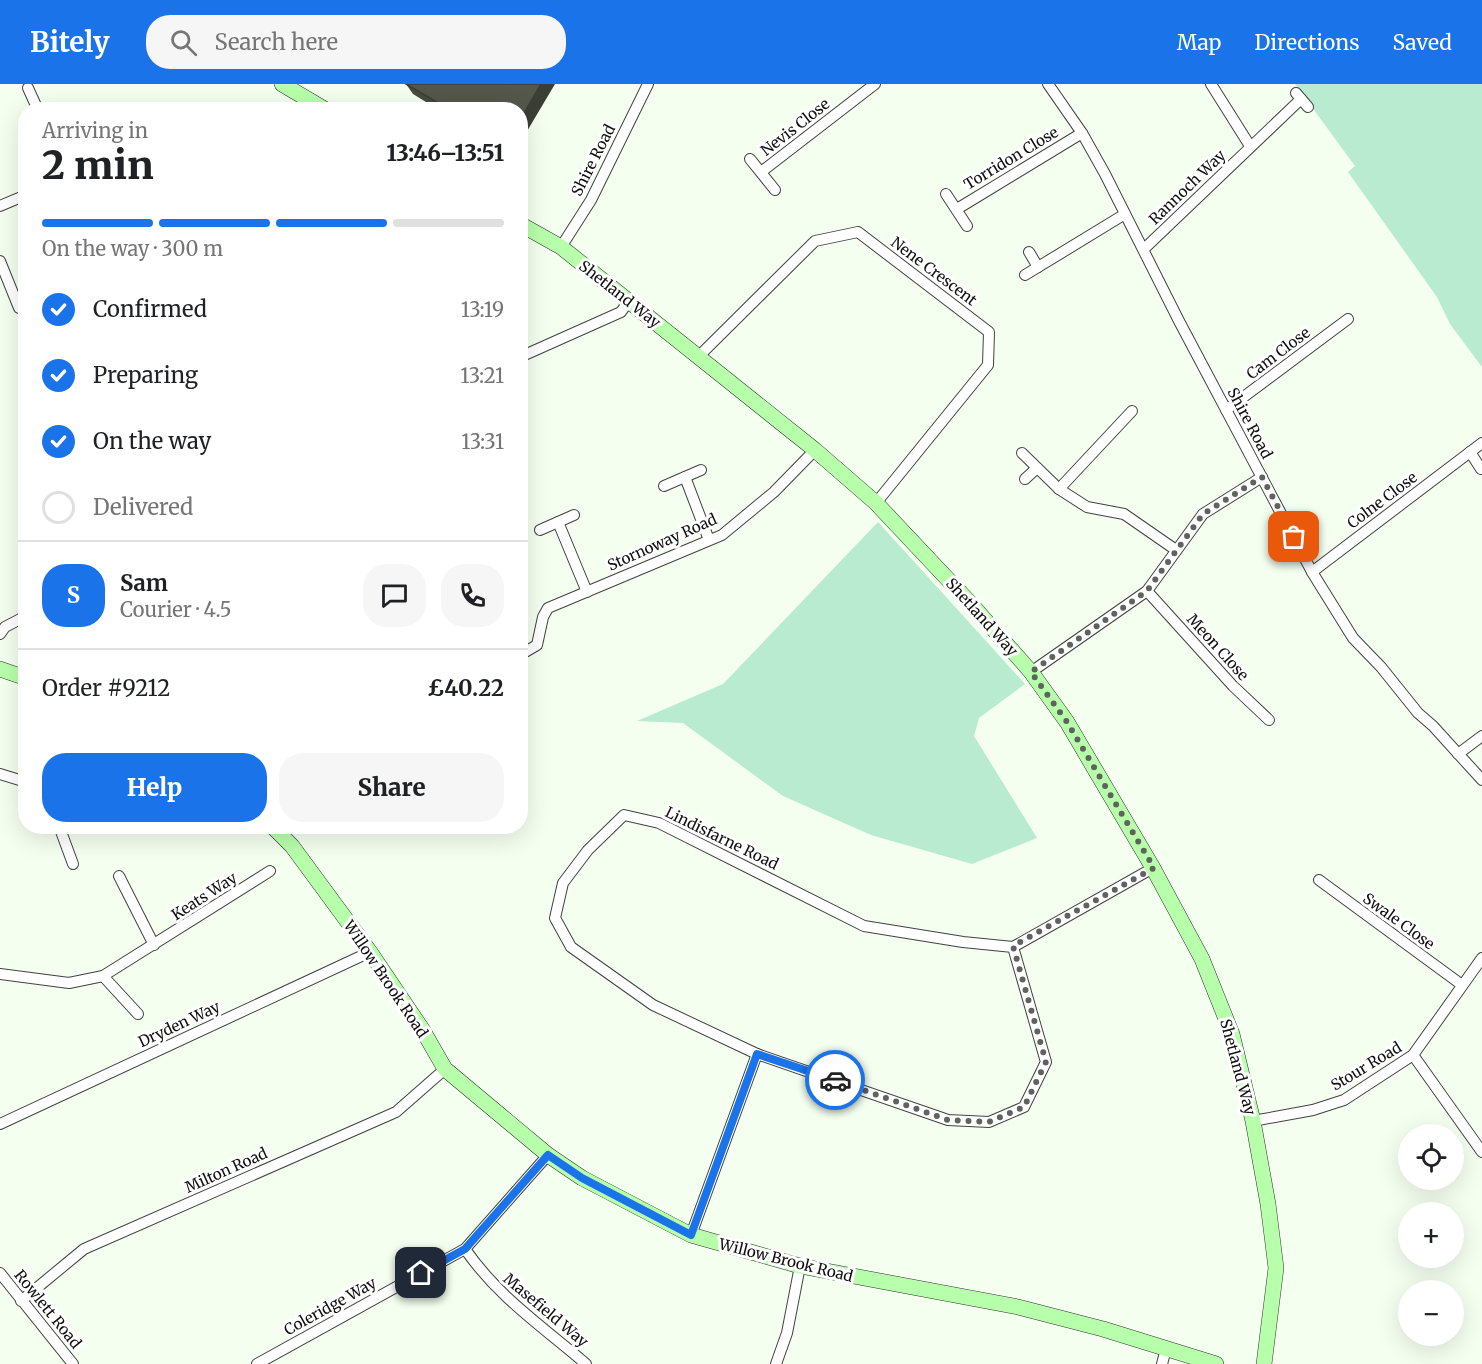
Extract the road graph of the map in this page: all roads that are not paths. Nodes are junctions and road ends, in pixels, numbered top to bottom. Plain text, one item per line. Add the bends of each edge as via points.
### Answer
1 (282, 84) edge
2 (648, 84) edge
3 (875, 84) edge
4 (1048, 84) edge
5 (1211, 84) edge
6 (28, 88) dead end
7 (1302, 100) dead end
8 (34, 102) edge
9 (312, 102) edge
10 (1082, 133) junction
11 (1250, 147) junction
12 (750, 159) dead end
13 (761, 172) junction
14 (775, 190) dead end
15 (946, 194) dead end
16 (18, 198) edge
17 (0, 206) edge
18 (957, 208) junction
19 (1125, 214) junction
20 (967, 226) dead end
21 (528, 228) edge
22 (561, 247) junction
23 (1145, 248) junction
24 (1029, 252) dead end
25 (0, 261) edge
26 (1038, 267) junction
27 (1025, 275) dead end
28 (628, 302) junction
29 (18, 306) edge
30 (1348, 319) dead end
31 (528, 353) edge
32 (699, 357) junction
33 (1226, 410) junction
34 (1132, 411) dead end
35 (1482, 443) edge
36 (815, 450) junction
37 (1470, 452) junction
38 (1022, 453) dead end
39 (1037, 468) junction
40 (1481, 469) edge
41 (701, 470) dead end
42 (685, 477) junction
43 (1262, 477) junction
44 (1025, 479) dead end
45 (664, 486) dead end
46 (1059, 489) junction
47 (876, 503) junction
48 (574, 515) dead end
49 (558, 522) junction
50 (540, 530) dead end
51 (709, 540) junction
52 (1176, 549) junction
53 (1312, 572) junction
54 (1147, 591) junction
55 (587, 592) junction
56 (18, 620) edge
57 (0, 634) edge
58 (528, 651) edge
59 (0, 669) edge
60 (1031, 672) junction
61 (18, 675) edge
62 (1269, 720) dead end
63 (1482, 736) edge
64 (1458, 754) junction
65 (0, 774) edge
66 (18, 780) edge
67 (1482, 780) edge
68 (62, 834) edge
69 (280, 834) edge
70 (73, 864) dead end
71 (1154, 868) junction
72 (270, 871) dead end
73 (119, 876) dead end
74 (1320, 880) dead end
75 (154, 945) junction
76 (1013, 946) junction
77 (370, 952) junction
78 (1482, 958) edge
79 (0, 974) edge
80 (103, 976) junction
81 (1462, 985) junction
82 (138, 1014) dead end
83 (757, 1054) junction
84 (1413, 1055) junction
85 (445, 1069) junction
86 (1253, 1121) junction
87 (0, 1124) edge
88 (1482, 1152) edge
89 (548, 1155) junction
90 (691, 1235) junction
91 (465, 1249) junction
92 (800, 1266) junction
93 (0, 1273) edge
94 (21, 1301) junction
95 (1166, 1348) junction
96 (580, 1362) edge
97 (73, 1364) edge
98 (257, 1364) edge
99 (776, 1364) edge
100 (1162, 1364) edge
101 (1216, 1364) edge
102 (1264, 1364) edge

1 - 9 street
2 - 22 street, Shire Road via 591,200
3 - 13 street, Nevis Close
4 - 10 street, Shire Road
5 - 11 street
6 - 8 street
7 - 11 street, Rannoch Way
10 - 18 street, Torridon Close
10 - 19 street, Shire Road
11 - 23 street, Rannoch Way
12 - 13 street, Nevis Close
13 - 14 street, Nevis Close
15 - 18 street
16 - 17 street
18 - 20 street
19 - 23 street, Shire Road
19 - 26 street
21 - 22 street, Shetland Way
22 - 28 street, Shetland Way
23 - 33 street, Shire Road via 1168,301
24 - 26 street
25 - 29 street
26 - 27 street
28 - 31 street via 621,312
28 - 32 street, Shetland Way
30 - 33 street, Cam Close
32 - 36 street, Shetland Way
32 - 47 street, Nene Crescent via 815,241 858,232 989,332 988,365
33 - 43 street, Shire Road
34 - 46 street
35 - 37 street, Colne Close
36 - 47 street, Shetland Way
36 - 51 street, Stornoway Road via 753,510 722,535
37 - 40 street
37 - 53 street, Colne Close
38 - 39 street
39 - 44 street
39 - 46 street
41 - 42 street
42 - 45 street
42 - 51 street
43 - 52 street via 1203,514
43 - 53 street, Shire Road
46 - 52 street via 1087,507 1124,514
47 - 60 street, Shetland Way
48 - 49 street
49 - 50 street
49 - 55 street
51 - 55 street, Stornoway Road
52 - 54 street
53 - 64 street, Shire Road via 1353,638
54 - 60 street
54 - 62 street, Meon Close
55 - 58 street, Stornoway Road via 548,608 537,645
56 - 57 street
59 - 61 street
60 - 71 street, Shetland Way via 1067,722
63 - 64 street
64 - 67 street, Shire Road
65 - 66 street
68 - 70 street
69 - 77 street, Willow Brook Road
71 - 76 street
71 - 86 street, Shetland Way via 1202,959 1232,1034
72 - 75 street, Keats Way
73 - 75 street
74 - 81 street, Swale Close
75 - 80 street, Keats Way
76 - 83 street, Lindisfarne Road via 1046,1062 1024,1107 989,1122 948,1120
76 - 83 street, Lindisfarne Road via 864,926 659,823 624,815 588,850 563,883 555,918 559,927 571,947 653,1005
77 - 85 street, Willow Brook Road
77 - 87 street, Dryden Way
78 - 81 street, Stour Road
79 - 80 street, Keats Way via 69,983
80 - 82 street
81 - 84 street, Stour Road
83 - 90 street
84 - 86 street, Stour Road via 1344,1100
84 - 88 street
85 - 89 street, Willow Brook Road
85 - 94 street, Milton Road via 396,1112 84,1249
86 - 102 street, Shetland Way via 1276,1268
89 - 90 street, Willow Brook Road via 582,1178
89 - 91 street, Coleridge Way
90 - 92 street, Willow Brook Road
91 - 96 street, Masefield Way via 508,1301
91 - 98 street, Coleridge Way
92 - 95 street, Willow Brook Road via 1018,1307
92 - 99 street via 787,1333
93 - 94 street, Rowlett Road
94 - 97 street, Rowlett Road
95 - 100 street
95 - 101 street, Willow Brook Road

